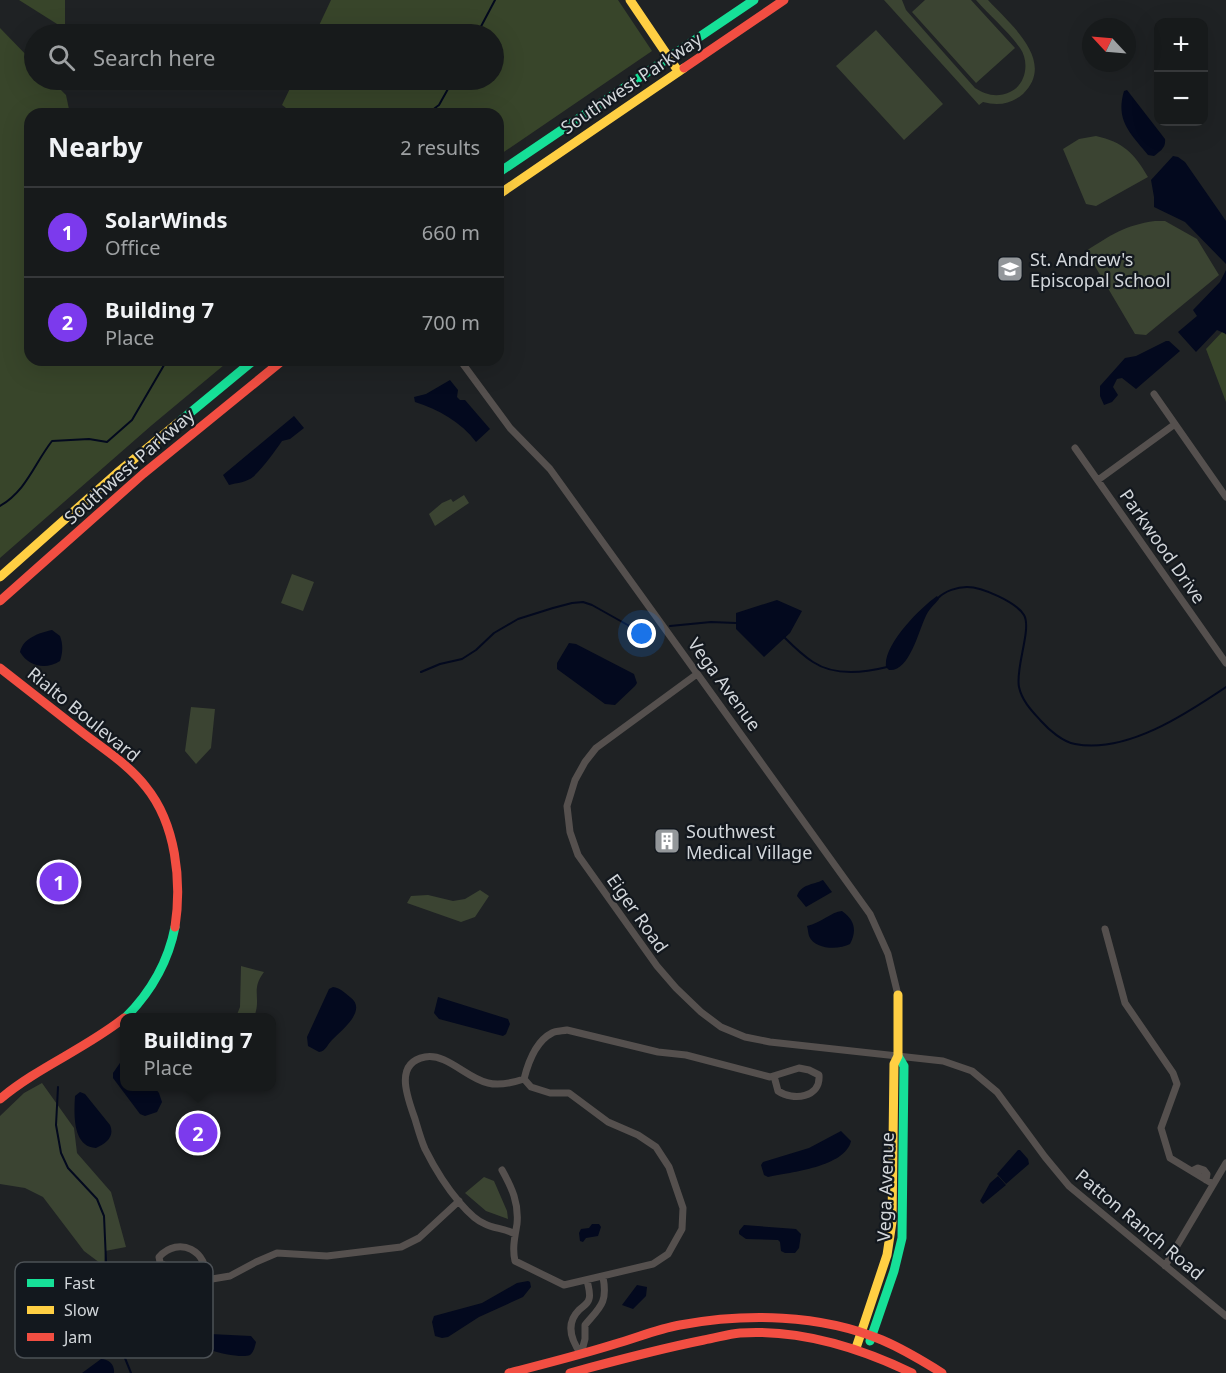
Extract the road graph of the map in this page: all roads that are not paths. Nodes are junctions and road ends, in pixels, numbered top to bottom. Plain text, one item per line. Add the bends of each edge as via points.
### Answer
1 (630, 0) edge
2 (754, 0) edge
3 (784, 0) edge
4 (669, 58) junction
5 (678, 71) junction
6 (504, 169) edge
7 (504, 191) edge
8 (247, 366) edge
9 (276, 366) edge
10 (464, 366) edge
11 (1154, 394) dead end
12 (1176, 424) junction
13 (1076, 447) dead end
14 (1098, 480) junction
15 (1226, 497) edge
16 (0, 577) edge
17 (0, 601) edge
18 (1226, 663) edge
19 (0, 668) edge
20 (697, 674) junction
21 (1105, 929) dead end
22 (898, 995) joint
23 (129, 1013) edge
24 (120, 1022) edge
25 (898, 1056) junction
26 (774, 1076) junction
27 (524, 1079) junction
28 (0, 1099) edge
29 (1226, 1163) edge
30 (502, 1170) dead end
31 (1213, 1184) junction
32 (459, 1201) junction
33 (515, 1234) junction
34 (160, 1262) edge
35 (204, 1262) edge
36 (1165, 1266) junction
37 (603, 1277) junction
38 (213, 1279) edge
39 (587, 1280) junction
40 (1226, 1316) edge
41 (861, 1333) junction
42 (872, 1337) junction
43 (856, 1348) junction
44 (866, 1352) junction
45 (581, 1354) junction
46 (582, 1370) junction
47 (509, 1373) edge
48 (570, 1373) edge
49 (912, 1373) edge
50 (942, 1373) edge

1 - 4 main road
2 - 4 main road, Southwest Parkway
3 - 5 main road, Southwest Parkway
4 - 5 main road
4 - 6 main road, Southwest Parkway
5 - 7 main road, Southwest Parkway
8 - 16 main road, Southwest Parkway
9 - 17 main road, Southwest Parkway via 151,467
10 - 20 street, Vega Avenue via 510,428 550,469
11 - 12 street
12 - 14 street
12 - 15 street
13 - 14 street, Parkwood Drive
14 - 18 street, Parkwood Drive
19 - 23 main road, Rialto Boulevard via 121,762 146,788 171,838 178,874 173,943 148,992
20 - 22 street, Vega Avenue via 870,914 888,954
20 - 25 street, Eiger Road via 597,748 585,762 567,806 578,855 663,974 721,1027 770,1042
21 - 31 street via 1125,1003 1177,1083 1161,1128 1170,1158
22 - 25 main road, Vega Avenue
24 - 28 main road, Rialto Boulevard via 99,1039 42,1068
25 - 36 street, Patton Ranch Road via 944,1061 981,1077 997,1092 1069,1186
25 - 41 main road, Vega Avenue via 894,1064 890,1239
25 - 42 main road, Vega Avenue via 904,1066 903,1225 900,1253
26 - 26 street via 799,1068 819,1075 819,1082 801,1097 786,1096 778,1091
26 - 27 street via 567,1030 552,1033 539,1045
27 - 32 street via 489,1083 432,1056 409,1066 405,1089 425,1148
27 - 37 street via 540,1090 569,1093 608,1122 656,1147 669,1167 682,1208 682,1229 676,1242 668,1254 653,1264
29 - 31 street
30 - 33 street via 515,1193
31 - 36 street
32 - 33 street via 485,1225
32 - 38 street via 419,1238 401,1247 327,1256 277,1253 230,1276
33 - 39 street via 515,1261 564,1285
34 - 35 street via 159,1257 176,1246 196,1252
36 - 40 street, Patton Ranch Road
37 - 39 street
37 - 45 street via 603,1302 585,1325
39 - 45 street via 589,1302 574,1316 571,1327 571,1340
41 - 42 main road
41 - 43 main road, Vega Avenue
41 - 45 main road via 802,1320 741,1318 678,1326
42 - 44 main road, Vega Avenue
42 - 50 main road
43 - 44 main road
43 - 46 main road via 797,1335 740,1333
44 - 49 main road
45 - 46 main road
45 - 47 main road
46 - 48 main road

